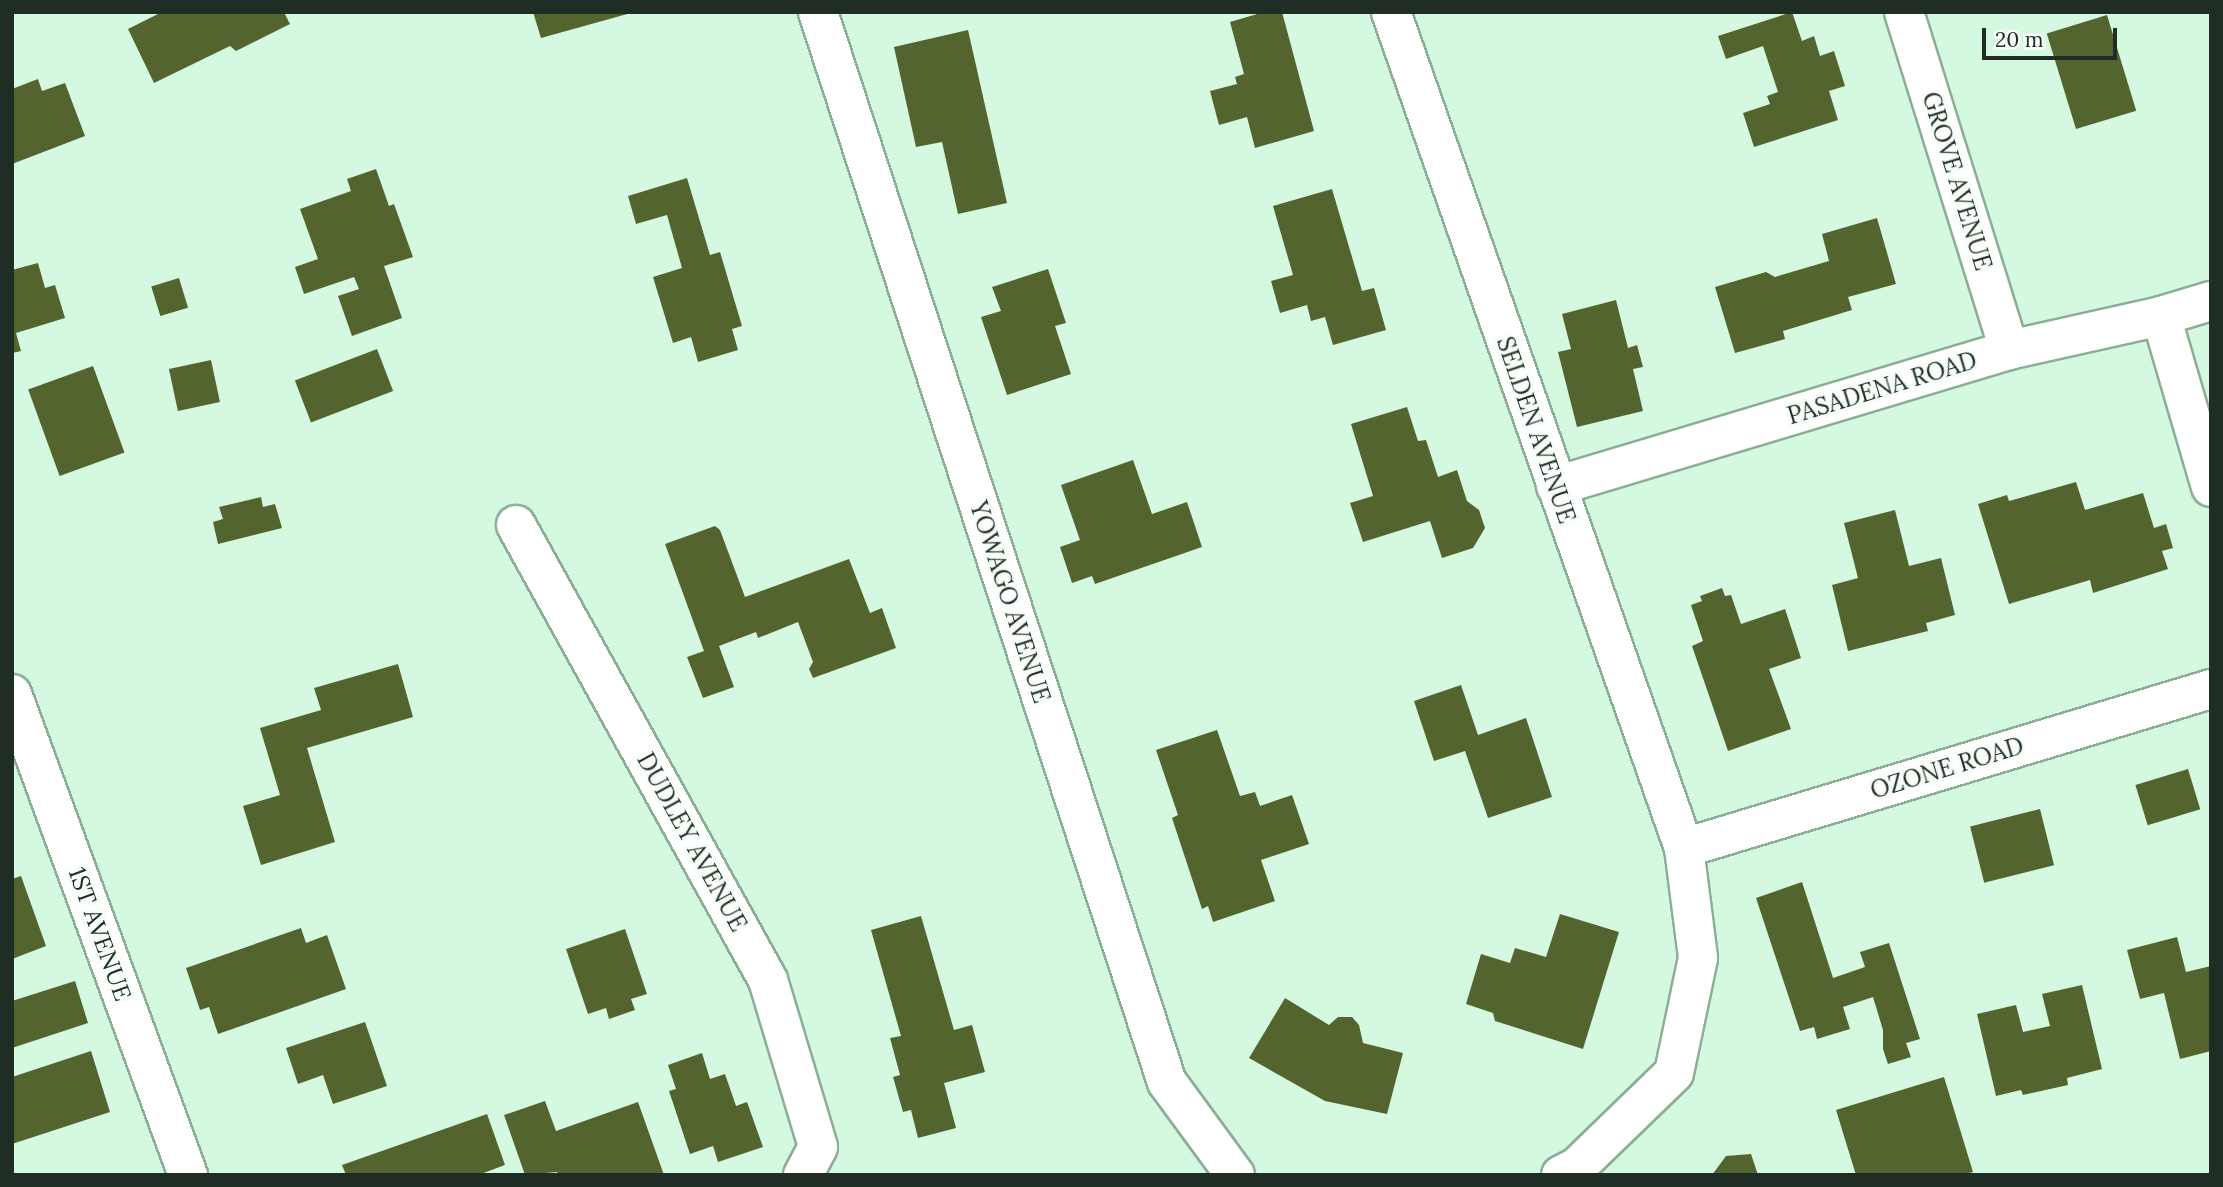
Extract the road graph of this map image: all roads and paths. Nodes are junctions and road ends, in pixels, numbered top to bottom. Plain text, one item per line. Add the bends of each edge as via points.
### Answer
1 (818, 12) edge
2 (1391, 12) edge
3 (1904, 12) edge
4 (2211, 301) edge
5 (2161, 316) junction
6 (2009, 350) junction
7 (1556, 486) junction
8 (2211, 487) edge
9 (516, 525) dead end
10 (2211, 689) edge
11 (12, 694) edge
12 (1684, 848) junction
13 (188, 1175) edge
14 (803, 1175) edge
15 (1235, 1175) edge
16 (1562, 1175) edge

1 - 15 street, YOWAGO AVENUE via 1167,1082
2 - 7 street, SELDEN AVENUE
3 - 6 street, GROVE AVENUE
4 - 5 street, PASADENA ROAD
5 - 6 street, PASADENA ROAD
5 - 8 street
6 - 7 street, PASADENA ROAD
7 - 12 street, SELDEN AVENUE
9 - 14 street, DUDLEY AVENUE via 768,980 818,1147
10 - 12 street, OZONE ROAD
11 - 13 street, 1ST AVENUE
12 - 16 street via 1698,957 1674,1073 1577,1167

